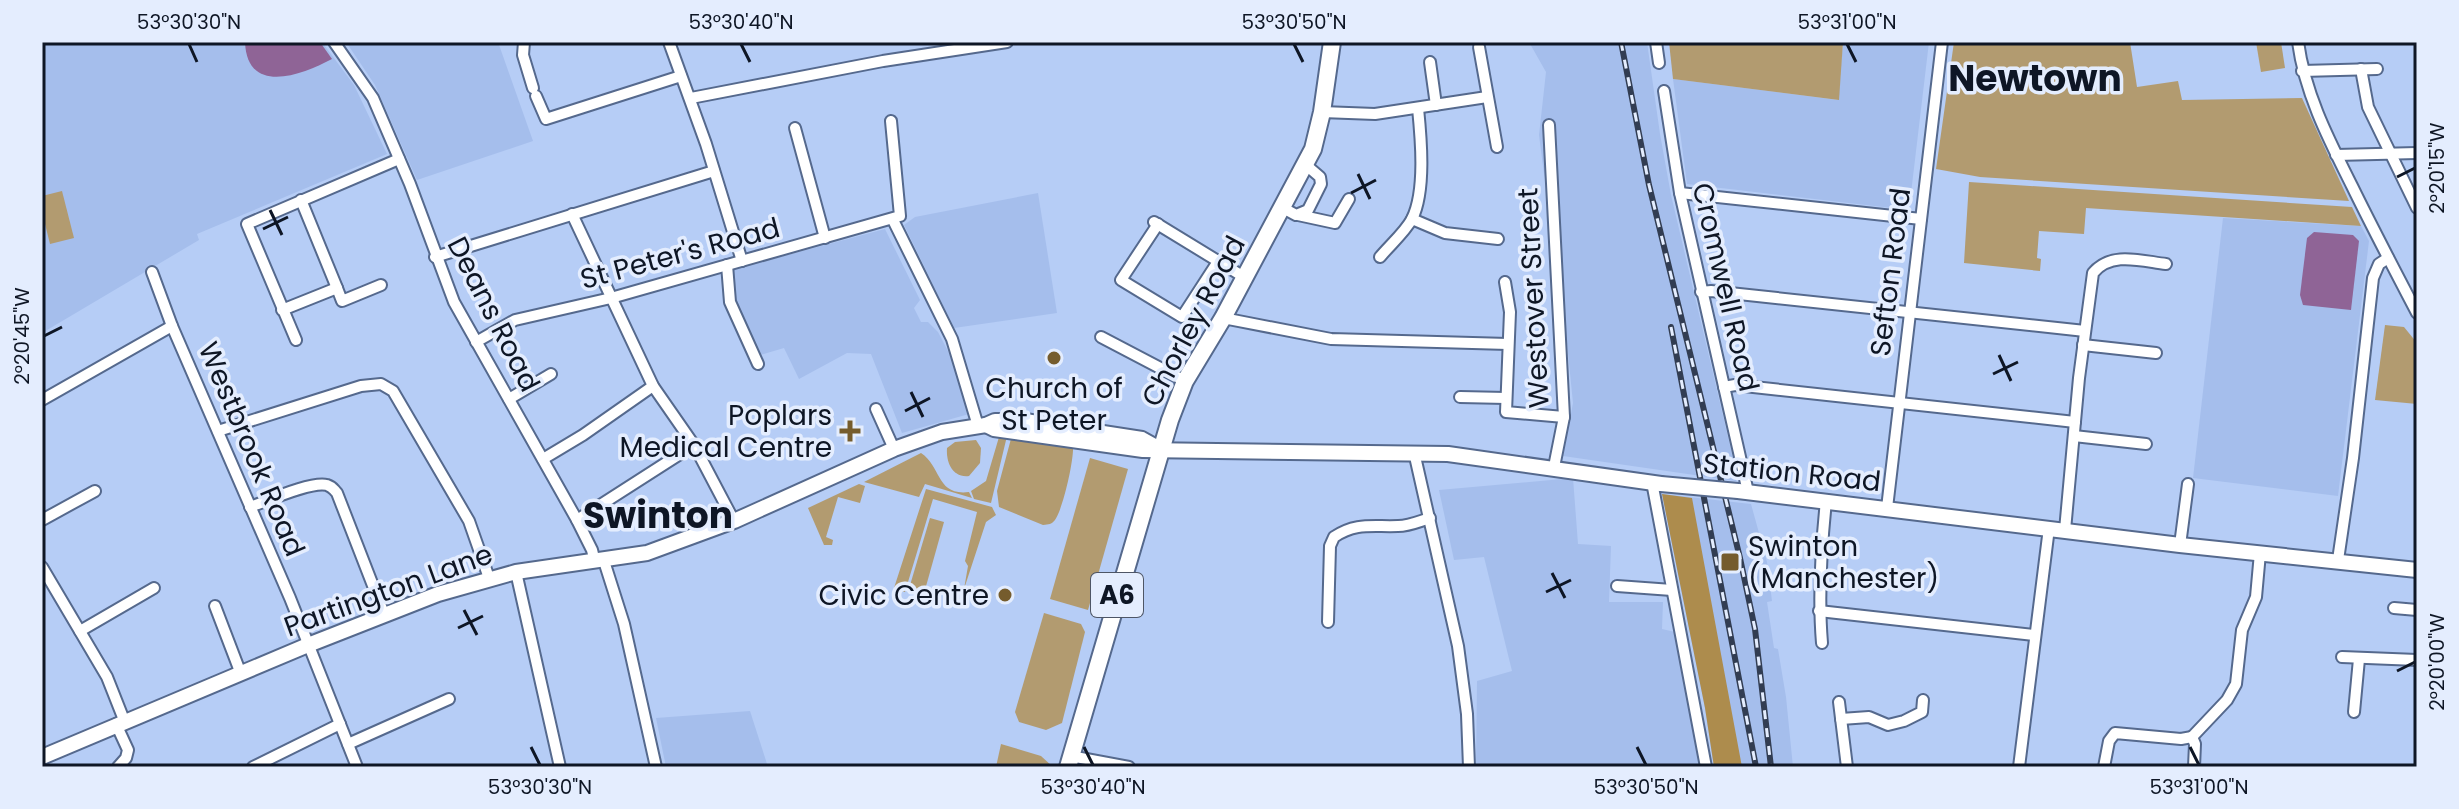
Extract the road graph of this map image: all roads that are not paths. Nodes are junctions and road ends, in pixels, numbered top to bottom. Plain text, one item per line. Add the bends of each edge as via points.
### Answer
1 (334, 42) edge
2 (524, 42) edge
3 (669, 42) edge
4 (1007, 42) edge
5 (1332, 42) edge
6 (1656, 42) edge
7 (1942, 42) edge
8 (2298, 42) edge
9 (1479, 47) dead end
10 (1430, 62) dead end
11 (1659, 63) dead end
12 (2361, 69) junction
13 (2377, 69) dead end
14 (2302, 71) junction
15 (681, 76) junction
16 (1664, 91) dead end
17 (1487, 97) junction
18 (691, 98) junction
19 (1436, 105) junction
20 (1418, 108) junction
21 (1322, 112) junction
22 (891, 121) dead end
23 (1549, 125) dead end
24 (795, 128) dead end
25 (1497, 147) dead end
26 (2388, 152) junction
27 (2417, 153) edge
28 (2336, 155) junction
29 (399, 159) junction
30 (1306, 165) junction
31 (713, 166) junction
32 (1680, 193) junction
33 (1349, 199) dead end
34 (301, 200) junction
35 (2417, 208) edge
36 (1290, 211) junction
37 (572, 214) junction
38 (897, 218) junction
39 (1412, 219) junction
40 (1921, 219) junction
41 (825, 238) junction
42 (1498, 239) dead end
43 (435, 257) junction
44 (1380, 257) dead end
45 (2388, 258) junction
46 (1219, 260) junction
47 (742, 261) junction
48 (2166, 264) dead end
49 (727, 265) junction
50 (152, 272) dead end
51 (366, 276) dead end
52 (1244, 277) junction
53 (1505, 282) dead end
54 (337, 288) junction
55 (1701, 292) junction
56 (611, 298) junction
57 (282, 310) junction
58 (1909, 312) junction
59 (2417, 313) edge
60 (1223, 318) junction
61 (172, 326) junction
62 (2085, 331) junction
63 (1101, 337) dead end
64 (296, 340) dead end
65 (476, 342) junction
66 (1508, 344) junction
67 (2083, 345) junction
68 (2156, 353) dead end
69 (758, 364) dead end
70 (551, 374) dead end
71 (1185, 381) junction
72 (653, 386) junction
73 (1724, 387) junction
74 (1460, 397) dead end
75 (1506, 398) junction
76 (509, 399) junction
77 (42, 400) edge
78 (1898, 403) junction
79 (876, 409) dead end
80 (1564, 417) junction
81 (2075, 422) junction
82 (982, 426) junction
83 (218, 431) junction
84 (2074, 436) junction
85 (2146, 444) dead end
86 (694, 445) junction
87 (894, 449) junction
88 (1160, 449) junction
89 (1414, 452) junction
90 (543, 459) junction
91 (1554, 467) junction
92 (1656, 483) junction
93 (2188, 484) dead end
94 (95, 491) dead end
95 (1743, 491) junction
96 (1826, 501) junction
97 (250, 507) junction
98 (1887, 508) junction
99 (1430, 518) junction
100 (42, 520) edge
101 (577, 520) junction
102 (734, 521) junction
103 (2049, 528) junction
104 (2065, 530) junction
105 (2180, 545) junction
106 (2260, 553) junction
107 (2338, 560) junction
108 (600, 562) junction
109 (42, 567) edge
110 (2417, 570) edge
111 (516, 572) junction
112 (489, 578) junction
113 (1617, 586) dead end
114 (154, 588) dead end
115 (1672, 590) junction
116 (215, 606) dead end
117 (2394, 608) dead end
118 (2417, 610) edge
119 (1819, 611) junction
120 (384, 614) junction
121 (1328, 622) dead end
122 (80, 631) junction
123 (2034, 635) junction
124 (1822, 643) dead end
125 (308, 645) junction
126 (2342, 657) dead end
127 (2359, 659) junction
128 (2417, 660) edge
129 (241, 674) junction
130 (449, 699) dead end
131 (1923, 700) dead end
132 (1839, 702) dead end
133 (1922, 712) junction
134 (2354, 712) dead end
135 (1841, 719) junction
136 (1930, 721) dead end
137 (120, 722) junction
138 (340, 724) junction
139 (2192, 737) junction
140 (348, 744) junction
141 (42, 757) edge
142 (1069, 761) edge
143 (118, 767) edge
144 (253, 767) edge
145 (357, 767) edge
146 (560, 767) edge
147 (656, 767) edge
148 (1129, 767) edge
149 (1469, 767) edge
150 (1706, 767) edge
151 (1847, 767) edge
152 (2019, 767) edge
153 (2104, 767) edge
154 (2194, 767) edge

1 - 29 street, Deans Road via 367,89
2 - 15 street via 523,55 546,119
3 - 15 street
4 - 18 street
5 - 21 main road, Chorley Road / A6
6 - 11 street
7 - 40 street, Sefton Road
8 - 14 street
9 - 17 street
10 - 19 street
12 - 13 street
12 - 14 street
12 - 26 street via 2368,107
14 - 28 street
15 - 18 street
16 - 32 street, Cromwell Road
17 - 19 street
17 - 25 street
18 - 31 street
19 - 20 street
20 - 21 street via 1375,114
20 - 39 street via 1422,150
21 - 30 main road, Chorley Road / A6
22 - 38 street
23 - 80 street, Westover Street
24 - 41 street
26 - 27 street
26 - 28 street
26 - 35 street
28 - 45 street
29 - 34 street
29 - 43 street, Deans Road
30 - 36 main road, Chorley Road / A6
30 - 36 street via 1321,184 1308,210
31 - 37 street
31 - 47 street
32 - 40 street
32 - 55 street, Cromwell Road
33 - 36 street via 1335,223
34 - 54 street
34 - 57 street via 247,224
36 - 52 main road, Chorley Road / A6
37 - 43 street
37 - 56 street
38 - 41 street, St Peter's Road
38 - 82 street via 952,339
39 - 42 street via 1445,233
39 - 44 street
40 - 58 street, Sefton Road
41 - 47 street, St Peter's Road
43 - 65 street, Deans Road
45 - 59 street
45 - 107 street via 2373,278
46 - 46 street via 1155,223 1121,280 1182,317
46 - 52 street
47 - 49 street, St Peter's Road
48 - 62 street via 2120,259 2098,267
49 - 56 street, St Peter's Road
49 - 69 street via 730,302
50 - 61 street, Westbrook Road
51 - 54 street via 376,287 342,301
52 - 60 main road, Chorley Road / A6
53 - 66 street
54 - 57 street
55 - 58 street
55 - 73 street, Cromwell Road
56 - 65 street, St Peter's Road via 515,320
56 - 72 street
57 - 64 street
58 - 62 street
58 - 78 street, Sefton Road
60 - 66 street via 1331,339
60 - 71 main road, Chorley Road / A6
61 - 77 street
61 - 83 street, Westbrook Road
62 - 67 street
63 - 71 street
65 - 76 street, Deans Road
66 - 75 street
67 - 68 street
67 - 81 street
70 - 76 street
71 - 88 main road, Chorley Road / A6
72 - 86 street
72 - 90 street
73 - 78 street
73 - 95 street, Cromwell Road
74 - 75 street
75 - 80 street via 1506,412
76 - 90 street, Deans Road
78 - 81 street
78 - 98 street, Sefton Road
79 - 87 street
80 - 91 street, Westover Street
81 - 84 street
82 - 87 main road, Partington Lane via 942,432
82 - 88 main road, Partington Lane via 1025,421 1142,439
83 - 97 street, Westbrook Road
83 - 112 street via 381,384 393,391 469,521
84 - 85 street
84 - 104 street
86 - 101 street
86 - 102 street
87 - 102 main road, Partington Lane
88 - 89 main road, Station Road
88 - 142 main road, Chorley Road / A6
89 - 91 main road, Station Road
89 - 99 street
90 - 101 street, Deans Road
91 - 92 main road, Station Road
92 - 95 main road, Station Road, bridge
92 - 115 street
93 - 105 street
94 - 100 street
95 - 96 main road, Station Road
96 - 98 main road, Station Road
96 - 119 street
97 - 120 street via 305,488 332,487
97 - 125 street, Westbrook Road
98 - 103 main road, Station Road
99 - 121 street via 1398,526 1367,524 1334,537
99 - 149 street via 1458,646
101 - 108 street, Deans Road
102 - 108 main road, Partington Lane via 647,553
103 - 104 main road, Station Road
103 - 123 street
104 - 105 main road, Station Road
105 - 106 main road, Station Road
106 - 107 main road, Station Road
106 - 139 street via 2236,684
107 - 110 main road, Station Road
108 - 111 main road, Partington Lane
108 - 147 street, Deans Road via 624,624
109 - 122 street
111 - 112 main road, Partington Lane
111 - 146 street
112 - 120 main road, Partington Lane
113 - 115 street
114 - 122 street
115 - 150 street
116 - 129 street
117 - 118 street
119 - 123 street
119 - 124 street
120 - 125 main road, Partington Lane
122 - 137 street via 108,678
123 - 152 street
125 - 129 main road, Partington Lane
125 - 138 street, Westbrook Road
126 - 127 street
127 - 128 street
127 - 134 street
129 - 137 main road, Partington Lane
130 - 140 street
131 - 133 street
132 - 135 street
133 - 135 street via 1888,725 1869,717
133 - 136 street
135 - 151 street
137 - 141 main road, Partington Lane
137 - 143 street via 128,750
138 - 140 street, Westbrook Road
138 - 144 street
139 - 153 street via 2115,733
139 - 154 street
140 - 145 street, Westbrook Road
142 - 148 street

